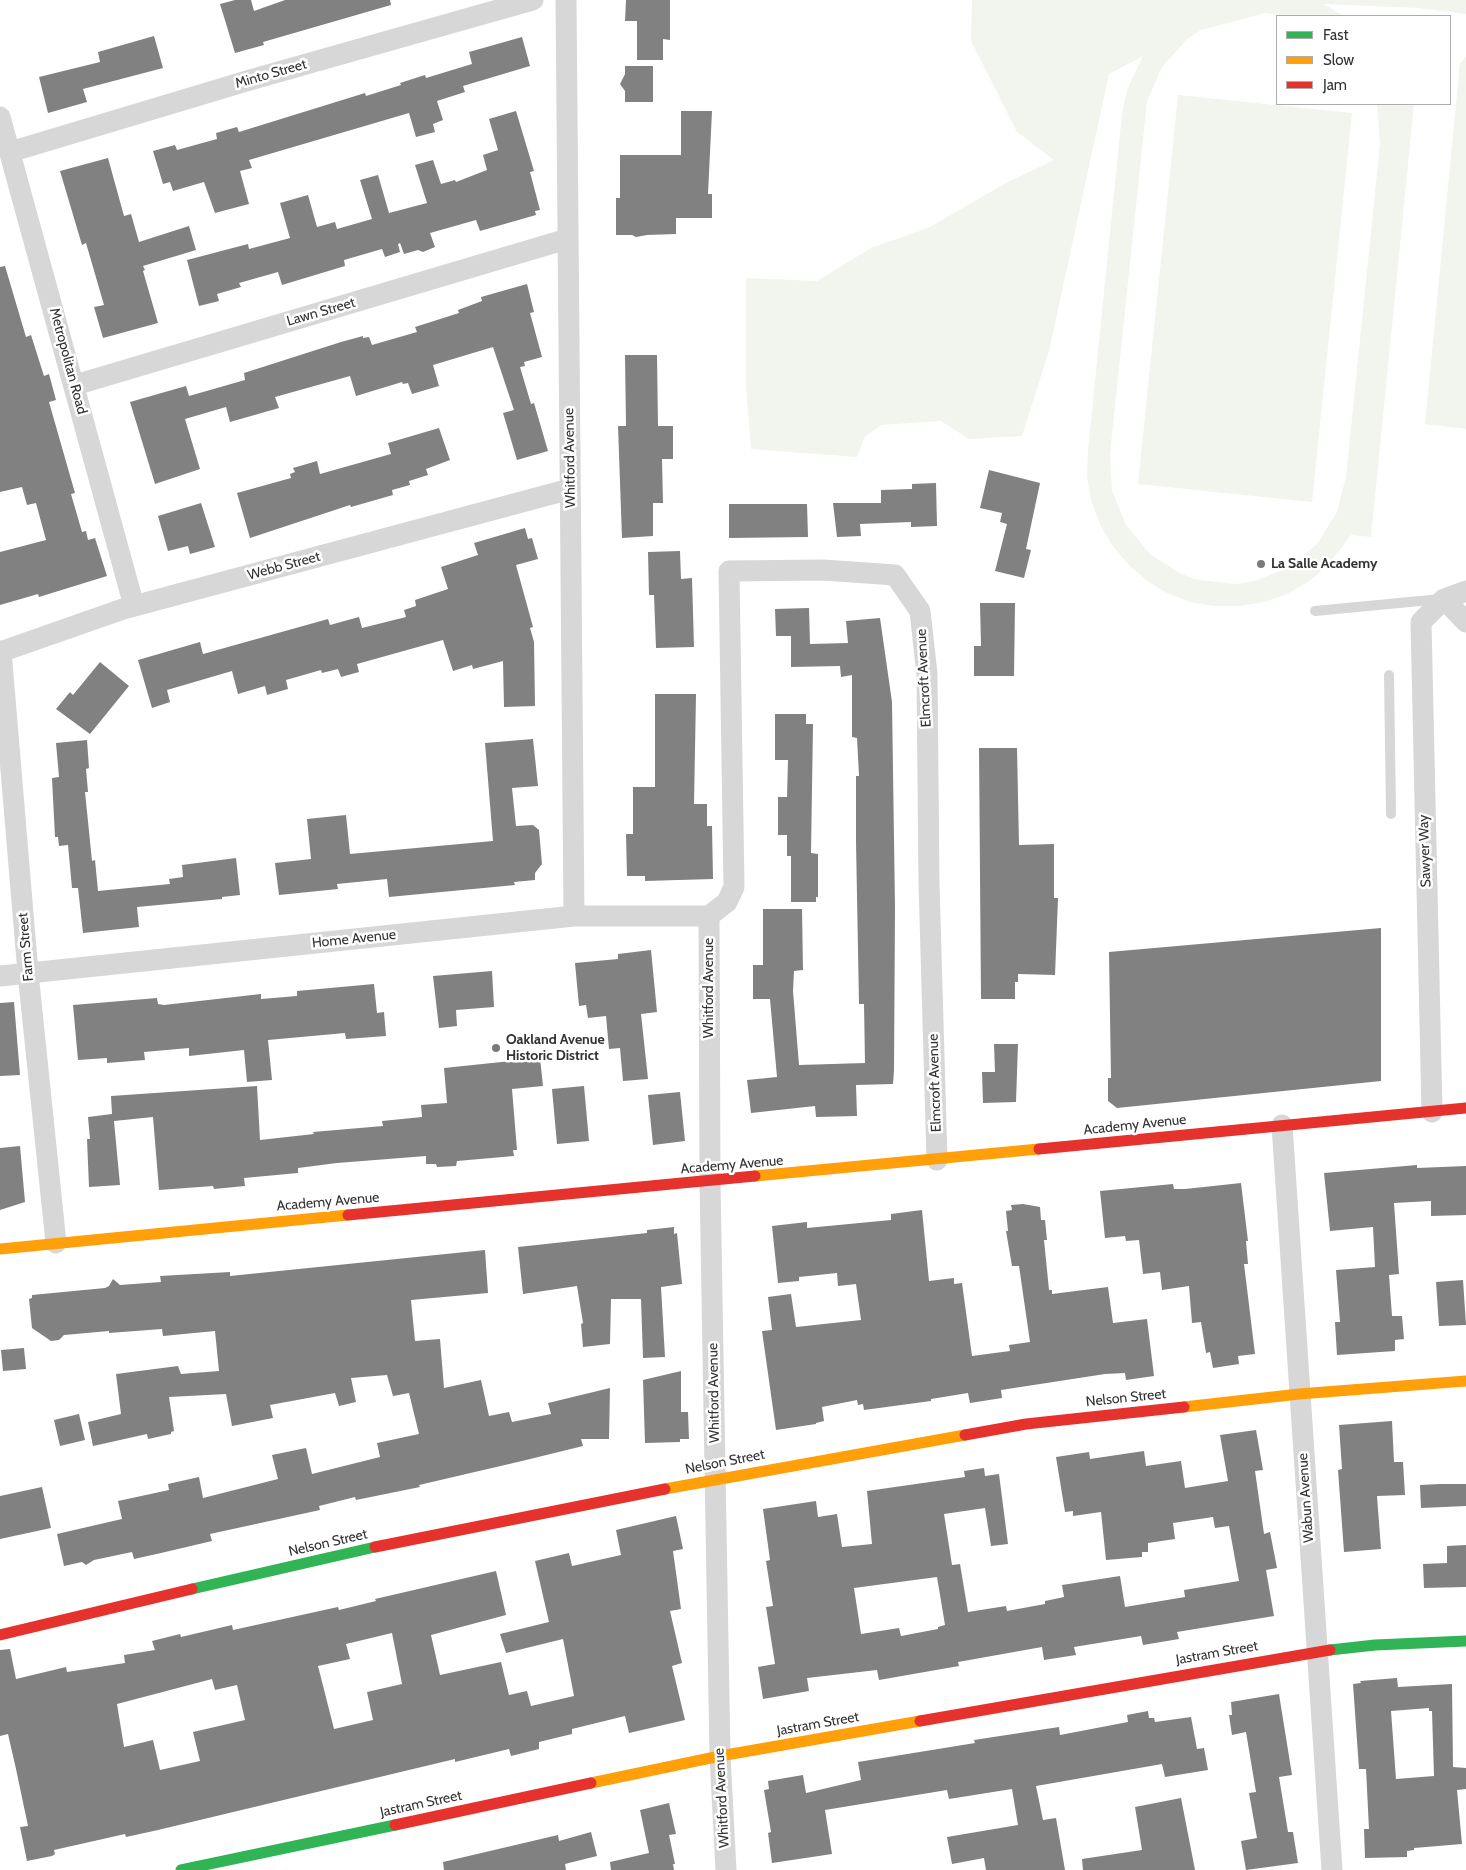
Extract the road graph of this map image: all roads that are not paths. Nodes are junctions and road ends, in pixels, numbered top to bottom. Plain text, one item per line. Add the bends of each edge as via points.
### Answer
1 (533, 0) edge
2 (566, 0) edge
3 (0, 117) edge
4 (10, 152) junction
5 (567, 239) junction
6 (74, 385) junction
7 (570, 489) junction
8 (1466, 591) edge
9 (1444, 598) junction
10 (134, 606) junction
11 (1315, 611) dead end
12 (1466, 622) edge
13 (0, 652) edge
14 (1389, 675) dead end
15 (1391, 814) dead end
16 (574, 916) junction
17 (709, 916) junction
18 (28, 973) junction
19 (0, 976) edge
20 (1466, 1108) edge
21 (1432, 1112) junction
22 (1282, 1125) junction
23 (937, 1160) junction
24 (710, 1182) junction
25 (56, 1243) junction
26 (0, 1249) edge
27 (1466, 1381) edge
28 (1300, 1394) junction
29 (715, 1479) junction
30 (0, 1636) edge
31 (1466, 1641) edge
32 (1317, 1651) junction
33 (720, 1756) junction
34 (181, 1870) edge
35 (726, 1870) edge
36 (1332, 1870) edge

1 - 4 street, Minto Street
2 - 5 street, Whitford Avenue
3 - 4 street, Metropolitan Road
4 - 6 street, Metropolitan Road
5 - 6 street, Lawn Street
5 - 7 street, Whitford Avenue
6 - 10 street, Metropolitan Road
7 - 10 street, Webb Street
7 - 16 street, Whitford Avenue
8 - 9 street, Sawyer Way
9 - 11 lane
9 - 12 street
9 - 21 street, Sawyer Way via 1421,622
10 - 13 street, Webb Street
13 - 18 street, Farm Street
14 - 15 lane
16 - 17 street, Home Avenue
16 - 18 street, Home Avenue
17 - 23 street, Elmcroft Avenue via 726,902 734,887 729,571 823,570 895,575 920,611 927,674
17 - 24 street, Whitford Avenue
18 - 19 street, Home Avenue
18 - 25 street, Farm Street
20 - 21 street, Academy Avenue
21 - 22 street, Academy Avenue
22 - 23 street, Academy Avenue
22 - 28 street, Wabun Avenue
23 - 24 street, Academy Avenue
24 - 25 street, Academy Avenue
24 - 29 street, Whitford Avenue
25 - 26 street, Academy Avenue
27 - 28 street, Nelson Street
28 - 29 street, Nelson Street via 1026,1424
28 - 32 street, Wabun Avenue
29 - 30 street, Nelson Street via 358,1550
29 - 33 street, Whitford Avenue
31 - 32 street, Jastram Street
32 - 33 street, Jastram Street
32 - 36 street, Wabun Avenue
33 - 34 street, Jastram Street
33 - 35 street, Whitford Avenue

